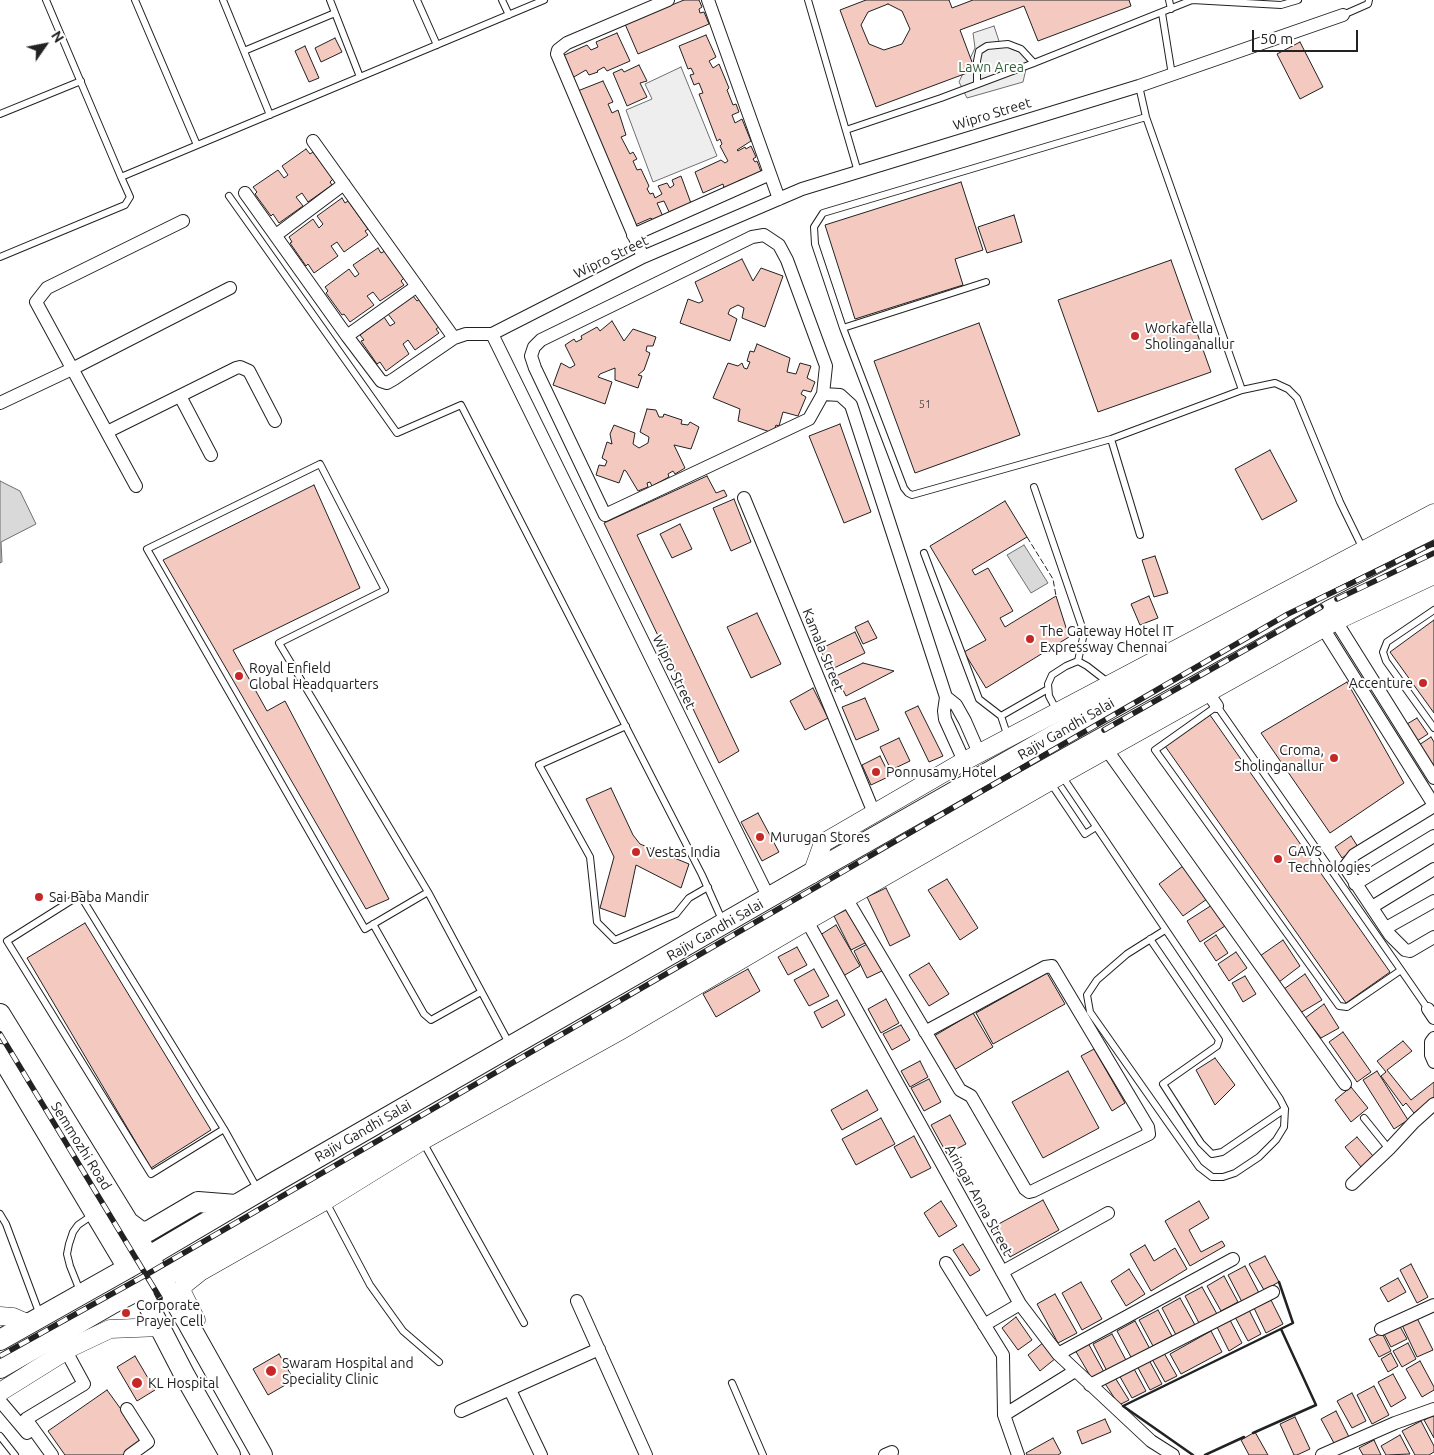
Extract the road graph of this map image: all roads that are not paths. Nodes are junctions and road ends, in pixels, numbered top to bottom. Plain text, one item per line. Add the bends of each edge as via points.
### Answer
1 (46, 0) edge
2 (135, 0) edge
3 (330, 0) edge
4 (417, 0) edge
5 (502, 0) edge
6 (544, 0) edge
7 (668, 0) edge
8 (708, 0) edge
9 (808, 0) edge
10 (1169, 0) edge
11 (1298, 0) edge
12 (1369, 0) edge
13 (226, 1) edge
14 (1171, 8) junction
15 (335, 13) junction
16 (1162, 13) junction
17 (509, 15) junction
18 (1343, 15) joint
19 (437, 45) junction
20 (244, 51) junction
21 (1034, 63) junction
22 (1172, 75) junction
23 (360, 77) junction
24 (81, 81) junction
25 (977, 84) junction
26 (1139, 86) junction
27 (0, 114) edge
28 (270, 115) junction
29 (1146, 117) junction
30 (846, 130) junction
31 (313, 140) dead end
32 (197, 145) junction
33 (858, 172) junction
34 (770, 174) junction
35 (121, 177) junction
36 (344, 184) junction
37 (245, 193) dead end
38 (229, 196) dead end
39 (779, 199) junction
40 (183, 221) dead end
41 (276, 235) junction
42 (634, 235) junction
43 (0, 256) edge
44 (643, 257) junction
45 (986, 282) dead end
46 (417, 286) junction
47 (230, 288) dead end
48 (843, 328) junction
49 (492, 334) junction
50 (347, 336) junction
51 (454, 338) junction
52 (72, 369) junction
53 (1242, 390) junction
54 (823, 394) junction
55 (180, 396) junction
56 (0, 403) edge
57 (275, 421) dead end
58 (106, 432) junction
59 (1111, 440) junction
60 (211, 455) dead end
61 (136, 486) dead end
62 (1034, 487) dead end
63 (744, 498) dead end
64 (1434, 513) edge
65 (605, 515) junction
66 (585, 525) junction
67 (1434, 528) edge
68 (1140, 535) dead end
69 (1364, 550) junction
70 (924, 553) dead end
71 (1434, 556) edge
72 (1434, 575) edge
73 (1298, 597) junction
74 (1434, 610) edge
75 (1324, 620) junction
76 (1078, 661) junction
77 (1109, 683) junction
78 (1140, 687) junction
79 (1048, 689) junction
80 (946, 697) junction
81 (1213, 700) junction
82 (1153, 709) junction
83 (1057, 710) junction
84 (1097, 711) junction
85 (1001, 716) junction
86 (626, 726) junction
87 (1434, 728) edge
88 (1009, 738) junction
89 (1108, 742) junction
90 (1082, 756) junction
91 (971, 757) junction
92 (1055, 778) junction
93 (1434, 778) edge
94 (1434, 805) edge
95 (874, 813) junction
96 (1096, 827) junction
97 (1434, 836) edge
98 (1434, 869) edge
99 (812, 874) junction
100 (1355, 884) junction
101 (708, 887) junction
102 (428, 892) junction
103 (769, 898) junction
104 (846, 898) junction
105 (1434, 901) edge
106 (1372, 907) junction
107 (807, 921) junction
108 (373, 924) junction
109 (724, 924) junction
110 (1386, 928) junction
111 (1165, 930) junction
112 (1434, 937) edge
113 (1150, 939) junction
114 (1401, 970) junction
115 (481, 992) junction
116 (0, 1014) edge
117 (1431, 1014) edge
118 (925, 1032) junction
119 (1434, 1038) edge
120 (511, 1047) junction
121 (0, 1054) edge
122 (1434, 1062) edge
123 (1345, 1084) dead end
124 (1434, 1104) edge
125 (1285, 1109) junction
126 (1364, 1118) dead end
127 (224, 1129) junction
128 (422, 1141) junction
129 (1389, 1149) junction
130 (1352, 1184) dead end
131 (259, 1191) junction
132 (325, 1201) junction
133 (236, 1205) junction
134 (95, 1213) junction
135 (1108, 1213) dead end
136 (0, 1214) edge
137 (128, 1222) junction
138 (3, 1225) edge
139 (246, 1238) junction
140 (148, 1256) junction
141 (1233, 1259) dead end
142 (946, 1263) dead end
143 (128, 1268) junction
144 (1002, 1272) junction
145 (160, 1278) junction
146 (140, 1289) junction
147 (1272, 1292) dead end
148 (81, 1295) junction
149 (577, 1301) dead end
150 (1020, 1304) junction
151 (1434, 1305) edge
152 (0, 1316) edge
153 (35, 1320) junction
154 (524, 1323) dead end
155 (984, 1325) junction
156 (161, 1327) junction
157 (1381, 1329) dead end
158 (0, 1340) edge
159 (44, 1342) junction
160 (69, 1349) junction
161 (599, 1349) junction
162 (1058, 1354) junction
163 (439, 1362) dead end
164 (0, 1368) edge
165 (1075, 1370) junction
166 (732, 1383) dead end
167 (1090, 1385) junction
168 (510, 1390) junction
169 (0, 1392) edge
170 (0, 1401) edge
171 (126, 1409) dead end
172 (1434, 1409) edge
173 (461, 1411) dead end
174 (1004, 1415) junction
175 (0, 1436) edge
176 (258, 1450) edge
177 (15, 1455) edge
178 (44, 1455) edge
179 (52, 1455) edge
180 (130, 1455) edge
181 (230, 1455) edge
182 (542, 1455) edge
183 (646, 1455) edge
184 (763, 1455) edge
185 (1018, 1455) edge
186 (1173, 1455) edge
187 (1322, 1455) edge

1 - 24 lane
2 - 32 lane
3 - 15 lane
4 - 19 lane
5 - 17 lane
6 - 17 lane
7 - 42 street via 567,43 556,54
8 - 34 street
9 - 30 lane
10 - 14 lane
11 - 14 lane via 1281,5 1192,0
12 - 18 lane via 1368,4
13 - 20 lane
14 - 16 lane
15 - 20 lane
15 - 23 lane
16 - 21 lane
16 - 22 lane
17 - 19 lane
18 - 22 street, Wipro Street
19 - 23 lane
20 - 28 lane
21 - 25 lane
21 - 25 lane via 1021,48 1008,44 987,46 978,51
22 - 26 street, Wipro Street
23 - 28 lane
24 - 27 lane
24 - 35 lane
25 - 30 lane
26 - 29 lane
26 - 33 street, Wipro Street
28 - 32 lane
29 - 48 lane via 823,214 814,227 816,244
29 - 53 lane
30 - 33 lane
31 - 36 street
32 - 35 lane
33 - 39 street, Wipro Street
34 - 39 street
34 - 42 street
35 - 43 lane via 130,197 126,205
36 - 41 street
36 - 46 street
37 - 41 street
38 - 86 lane via 398,433 461,405
39 - 44 street, Wipro Street
40 - 52 street via 47,288 41,294 36,302
41 - 50 street
42 - 44 street
44 - 49 street, Wipro Street
45 - 48 lane
46 - 50 street
46 - 51 street
47 - 52 street
48 - 59 lane via 904,488 912,495
49 - 51 street via 466,334
49 - 66 street, Wipro Street
50 - 51 street via 381,381 387,383
52 - 56 street
52 - 58 street
53 - 59 lane
53 - 69 lane via 1275,383 1288,388 1296,398
54 - 65 street via 809,419
54 - 65 street via 826,366 794,278 779,245 764,235 752,237 541,340 531,356 535,368
54 - 80 street via 840,395 851,404
55 - 57 street via 244,367
55 - 58 street
55 - 60 street
58 - 61 street
59 - 68 lane
62 - 76 lane via 1084,633
63 - 95 street, Kamala Street
64 - 69 street
65 - 66 street
66 - 103 street, Wipro Street
67 - 73 main road, Rajiv Gandhi Salai
69 - 77 street
70 - 85 lane via 978,698
71 - 75 main road, Rajiv Gandhi Salai
72 - 75 street
73 - 75 main road
73 - 78 main road, Rajiv Gandhi Salai
74 - 87 lane via 1387,642 1383,652 1386,661
75 - 81 street
75 - 82 main road, Rajiv Gandhi Salai
75 - 93 street
75 - 94 street
76 - 77 lane
76 - 79 lane via 1052,675
77 - 83 street
78 - 82 main road via 1136,698 1147,709
78 - 84 main road, Rajiv Gandhi Salai
79 - 83 lane
79 - 85 lane
80 - 91 street via 956,706 965,722
80 - 91 street via 945,719
81 - 89 street
81 - 114 lane
81 - 114 lane via 1155,750 1339,1006 1347,1007
82 - 89 main road, Rajiv Gandhi Salai
83 - 88 street
84 - 89 main road via 1107,712 1114,720
84 - 99 main road, Rajiv Gandhi Salai
85 - 88 lane
86 - 101 lane
86 - 101 lane via 539,765 590,857 597,922 615,940 676,914 690,898
88 - 91 street
89 - 90 main road, Rajiv Gandhi Salai
89 - 123 street
90 - 92 street
90 - 139 main road, Rajiv Gandhi Salai via 806,904
91 - 95 street
92 - 96 lane
92 - 96 lane via 1085,834
92 - 104 street
94 - 100 street via 1354,855 1345,868
95 - 99 street via 823,843
96 - 111 lane
97 - 100 street
98 - 106 street
99 - 103 main road, Rajiv Gandhi Salai
100 - 106 street
101 - 109 lane
102 - 108 lane
102 - 108 lane via 279,644 385,590 320,464 147,549 365,929
102 - 115 lane
103 - 109 main road, Rajiv Gandhi Salai
104 - 107 street
104 - 118 street
105 - 110 street
106 - 110 street
107 - 128 street via 618,1032
107 - 144 street, Aringar Anna Street
108 - 115 lane via 424,1014 431,1020
109 - 120 main road, Rajiv Gandhi Salai
110 - 112 street via 1405,950 1410,951
111 - 113 lane
111 - 125 lane
113 - 125 lane via 1219,1040 1218,1046 1163,1084 1201,1143 1212,1154 1222,1152
113 - 125 lane via 1097,980 1088,995 1090,1012 1199,1167 1212,1177 1223,1177 1259,1157 1284,1127
114 - 117 lane
115 - 120 lane
116 - 137 main road, Semmozhi Road
118 - 118 street via 960,1090 971,1096 1022,1186 1029,1192 1149,1134 1052,966
119 - 122 street via 1430,1042
120 - 131 main road, Rajiv Gandhi Salai
121 - 134 main road
124 - 129 street
126 - 129 lane
127 - 127 lane via 151,1174 7,940 80,895
127 - 131 lane
128 - 132 street
128 - 154 lane
129 - 130 street
131 - 133 main road, Rajiv Gandhi Salai
132 - 139 street
132 - 163 lane via 370,1285 403,1331
133 - 137 main road via 198,1202 147,1232 140,1232
133 - 140 main road, Rajiv Gandhi Salai
134 - 143 main road
134 - 148 lane via 73,1232 67,1254
135 - 144 street
136 - 138 lane
137 - 140 main road, Semmozhi Road
138 - 153 lane
139 - 145 main road, Rajiv Gandhi Salai
139 - 176 street via 182,1289
140 - 143 main road, Rajiv Gandhi Salai
140 - 145 main road, Semmozhi Road
141 - 162 street
142 - 155 street
143 - 148 main road, Rajiv Gandhi Salai
144 - 150 street, Aringar Anna Street
145 - 146 main road, Rajiv Gandhi Salai
145 - 176 main road, Semmozhi Road
146 - 156 main road
146 - 159 main road, Rajiv Gandhi Salai
147 - 167 street
148 - 153 main road, Rajiv Gandhi Salai
149 - 161 street
150 - 155 street
150 - 162 street, Aringar Anna Street
151 - 157 street
152 - 153 street
153 - 158 main road, Rajiv Gandhi Salai
155 - 174 street via 1003,1356
156 - 160 street via 110,1329
156 - 181 main road
159 - 160 street
159 - 164 main road, Rajiv Gandhi Salai
160 - 169 street
160 - 179 street via 84,1384 26,1419
161 - 168 street
161 - 183 street
162 - 165 street, Aringar Anna Street
165 - 167 street, Aringar Anna Street
165 - 174 street
166 - 184 lane
167 - 186 street, Aringar Anna Street via 1151,1442
168 - 173 street
168 - 182 street
170 - 178 street
171 - 180 street via 148,1442
172 - 187 street
174 - 185 street
175 - 177 lane

